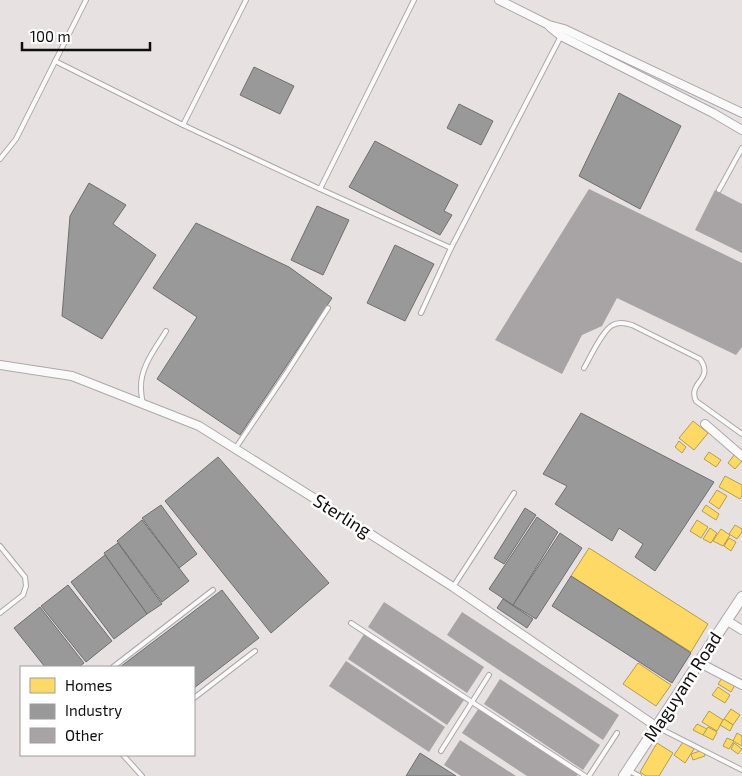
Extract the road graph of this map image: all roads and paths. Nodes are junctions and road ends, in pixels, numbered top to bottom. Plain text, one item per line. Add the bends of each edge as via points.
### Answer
1 (86, 0) edge
2 (246, 0) edge
3 (414, 0) edge
4 (499, 0) edge
5 (562, 33) junction
6 (55, 62) junction
7 (645, 68) junction
8 (641, 76) junction
9 (718, 102) junction
10 (713, 113) junction
11 (742, 113) edge
12 (183, 125) junction
13 (742, 130) edge
14 (742, 148) edge
15 (0, 159) edge
16 (320, 189) junction
17 (719, 190) dead end
18 (451, 248) junction
19 (328, 308) dead end
20 (421, 313) dead end
21 (166, 331) dead end
22 (0, 365) edge
23 (584, 368) dead end
24 (143, 404) junction
25 (704, 424) dead end
26 (742, 434) edge
27 (235, 449) junction
28 (742, 456) edge
29 (514, 493) dead end
30 (0, 546) edge
31 (453, 587) junction
32 (213, 590) dead end
33 (742, 598) edge
34 (0, 613) edge
35 (726, 620) junction
36 (351, 623) dead end
37 (742, 630) edge
38 (255, 651) dead end
39 (698, 662) junction
40 (114, 666) edge
41 (489, 675) dead end
42 (742, 685) edge
43 (195, 697) edge
44 (472, 702) junction
45 (657, 726) junction
46 (617, 733) dead end
47 (441, 751) dead end
48 (124, 756) edge
49 (742, 770) edge
50 (626, 773) edge
51 (142, 776) edge
52 (587, 776) edge
53 (639, 776) edge

1 - 6 lane
2 - 12 lane
3 - 16 lane
4 - 5 street
5 - 7 street
5 - 8 street
5 - 18 lane
6 - 12 lane
6 - 15 lane via 16,139
7 - 8 street
7 - 9 street
8 - 10 street
9 - 10 street
9 - 11 street
10 - 13 street
12 - 16 lane
14 - 17 lane
16 - 18 lane
18 - 20 lane
19 - 27 lane
21 - 24 lane via 145,369 140,388
22 - 24 street, Sterling via 72,376
23 - 26 lane via 607,329 622,322 632,325 700,359 706,371 694,391 696,401
24 - 27 street, Sterling via 199,426
25 - 28 street
27 - 31 street, Sterling
29 - 31 lane
30 - 34 lane via 26,577 26,586 23,595
31 - 45 street, Sterling
32 - 40 lane
33 - 35 main road, Maguyam Road
35 - 37 street
35 - 39 main road, Maguyam Road
36 - 44 lane
38 - 43 lane
39 - 42 street
39 - 45 main road, Maguyam Road
41 - 44 lane
44 - 47 lane
44 - 52 lane
45 - 49 lane
45 - 50 main road, Maguyam Road
46 - 52 lane
48 - 51 lane
50 - 53 lane

